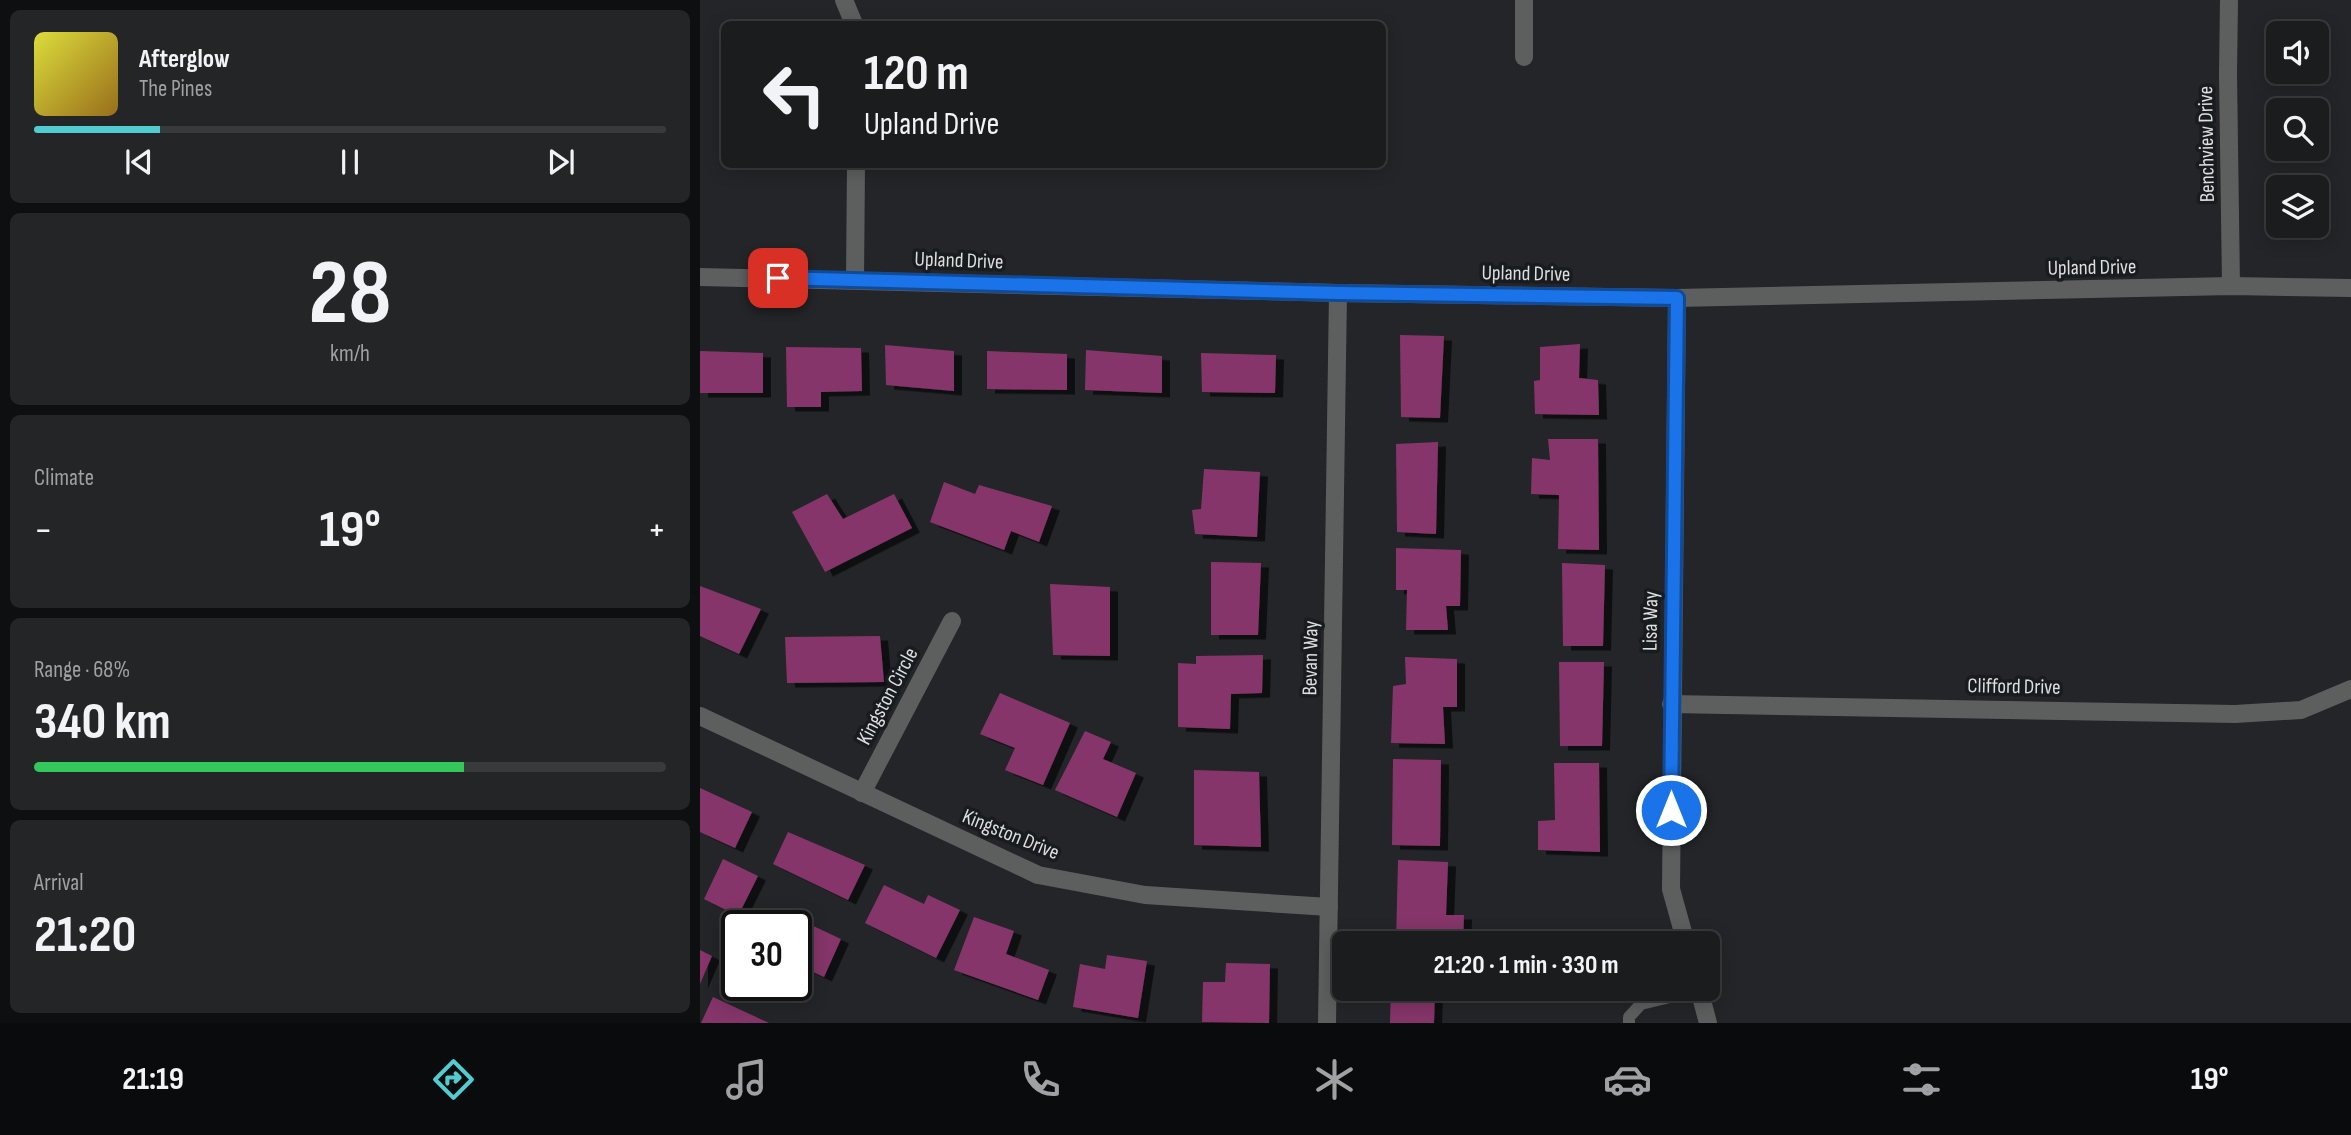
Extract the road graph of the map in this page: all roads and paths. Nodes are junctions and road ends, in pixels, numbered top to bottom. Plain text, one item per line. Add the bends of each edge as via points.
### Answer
1 (844, 0) edge
2 (1524, 0) edge
3 (2229, 0) edge
4 (853, 21) edge
5 (1524, 57) dead end
6 (856, 168) edge
7 (700, 277) edge
8 (856, 280) junction
9 (2231, 286) junction
10 (2351, 288) edge
11 (1338, 293) junction
12 (1677, 298) junction
13 (952, 621) dead end
14 (2351, 689) edge
15 (1671, 704) junction
16 (700, 716) edge
17 (862, 793) junction
18 (1329, 907) junction
19 (1683, 931) edge
20 (1653, 1001) edge
21 (1702, 1001) edge
22 (1327, 1023) edge
23 (1629, 1023) edge
24 (1708, 1023) edge

1 - 4 street
2 - 5 street
3 - 9 street, Benchview Drive
6 - 8 street
7 - 8 street, Upland Drive
8 - 11 street, Upland Drive
9 - 10 street, Upland Drive
9 - 12 street, Upland Drive
11 - 12 street, Upland Drive
11 - 18 street, Bevan Way
12 - 15 street, Lisa Way
13 - 17 street, Kingston Circle
14 - 15 street, Clifford Drive via 2301,710 2235,714
15 - 19 street, Lisa Way via 1671,889
16 - 17 street, Kingston Drive
17 - 18 street, Kingston Drive via 1038,875 1145,895
18 - 22 street, Bevan Way
20 - 23 lane via 1641,1004
21 - 24 street

